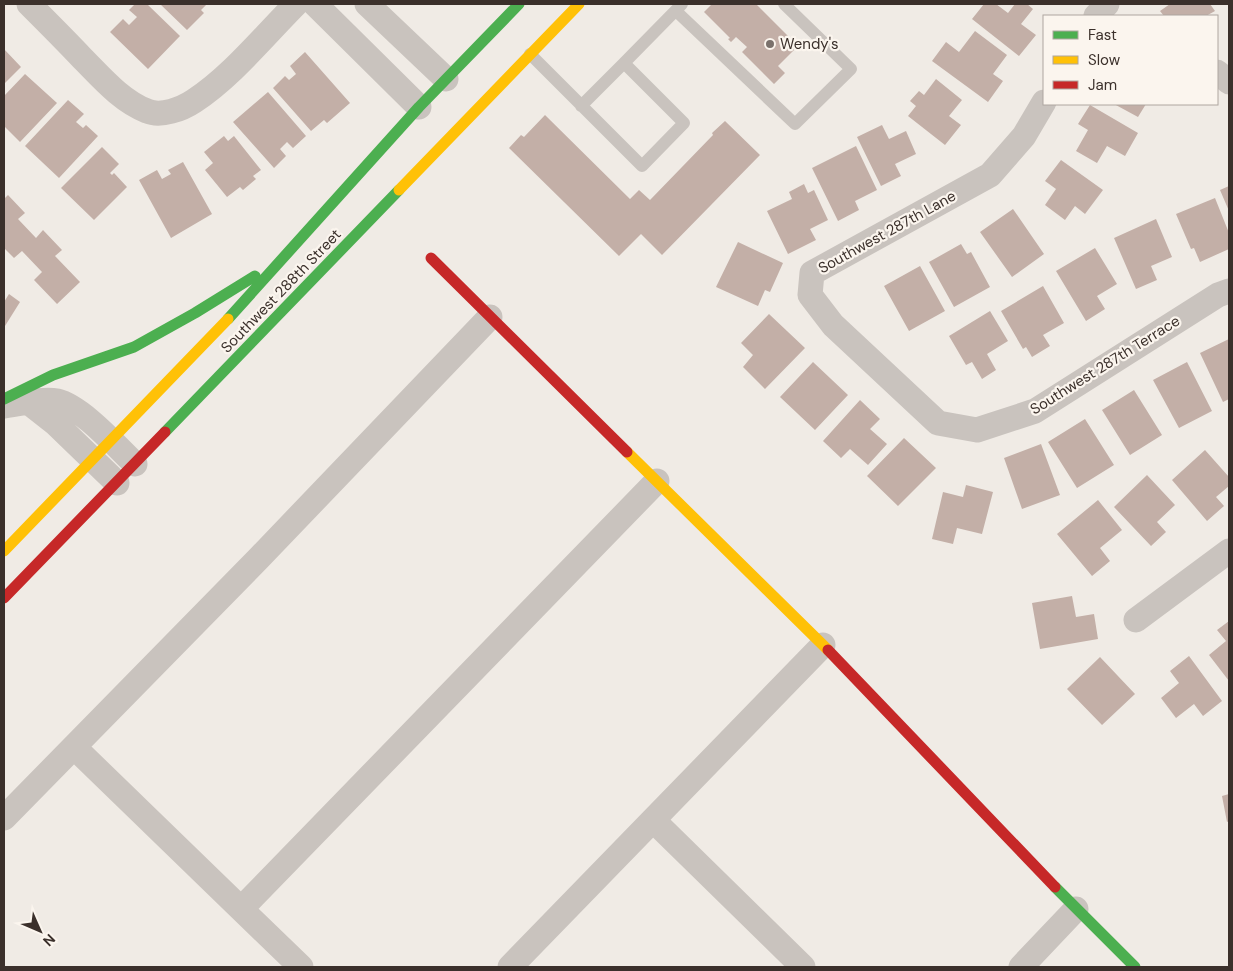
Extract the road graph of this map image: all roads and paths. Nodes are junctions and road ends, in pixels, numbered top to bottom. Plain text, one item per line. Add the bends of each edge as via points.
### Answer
1 (29, 4) edge
2 (296, 4) edge
3 (315, 4) edge
4 (367, 4) edge
5 (519, 4) edge
6 (579, 4) edge
7 (784, 4) edge
8 (1107, 4) edge
9 (679, 7) edge
10 (1097, 15) edge
11 (530, 54) junction
12 (624, 63) junction
13 (1218, 73) edge
14 (446, 79) junction
15 (1229, 82) edge
16 (1043, 104) edge
17 (581, 106) junction
18 (418, 107) junction
19 (431, 258) dead end
20 (280, 261) junction
21 (1229, 291) edge
22 (490, 317) junction
23 (4, 399) edge
24 (28, 402) junction
25 (4, 406) edge
26 (977, 430) joint
27 (111, 441) junction
28 (92, 460) junction
29 (135, 464) junction
30 (657, 481) junction
31 (117, 483) junction
32 (1229, 550) edge
33 (4, 551) edge
34 (4, 598) edge
35 (1136, 620) dead end
36 (823, 645) junction
37 (74, 747) junction
38 (4, 818) edge
39 (653, 820) junction
40 (241, 909) junction
41 (1076, 910) junction
42 (301, 967) edge
43 (510, 967) edge
44 (803, 967) edge
45 (1021, 967) edge
46 (1135, 967) edge

1 - 2 street via 106,82 148,112 177,110 194,101
3 - 18 street
4 - 14 street
5 - 14 main road, Southwest 288th Street
6 - 11 main road, Southwest 288th Street
7 - 9 lane via 851,69 795,124
8 - 10 street
9 - 12 lane
11 - 17 lane
11 - 29 main road, Southwest 288th Street
12 - 17 lane
12 - 17 lane via 684,123 642,166
13 - 15 street
14 - 18 main road, Southwest 288th Street
16 - 26 street, Southwest 287th Lane via 1024,136 990,175 812,273 810,295 833,325 938,423
18 - 20 main road, Southwest 288th Street
19 - 22 main road
20 - 23 main road via 134,347 53,375
20 - 27 main road, Southwest 288th Street
21 - 26 street, Southwest 287th Terrace via 1035,411
22 - 30 main road
22 - 37 street
24 - 25 street
24 - 27 street via 57,401 68,406
24 - 28 street via 56,424
27 - 28 main road, Southwest 288th Street
27 - 29 street
28 - 31 street
28 - 33 main road, Southwest 288th Street
29 - 31 main road, Southwest 288th Street
30 - 36 main road
30 - 40 street
31 - 34 main road, Southwest 288th Street
32 - 35 street
36 - 39 street
36 - 41 main road
37 - 38 street
37 - 40 street
39 - 43 street
39 - 44 street
40 - 42 street
41 - 45 street
41 - 46 main road

